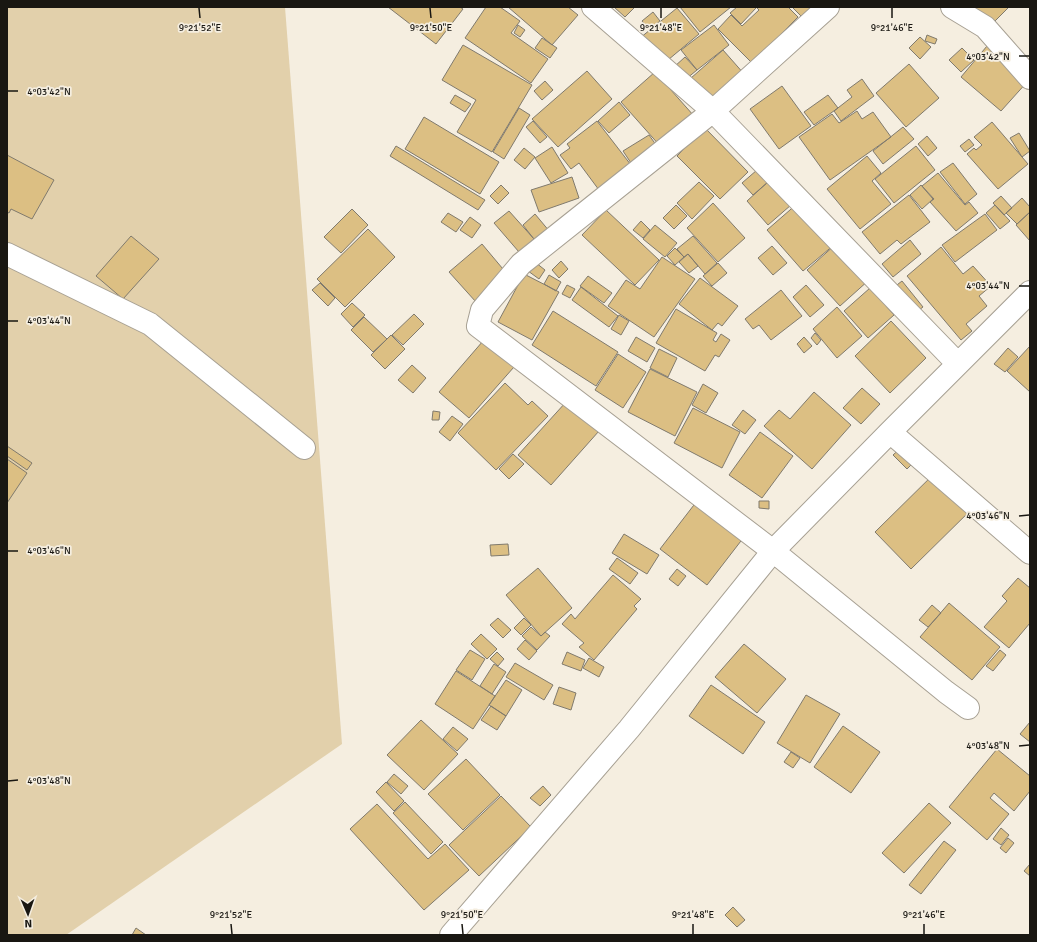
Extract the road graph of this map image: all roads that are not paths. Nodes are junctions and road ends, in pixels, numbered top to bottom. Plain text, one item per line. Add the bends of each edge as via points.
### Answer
1 (593, 7) edge
2 (828, 7) edge
3 (952, 7) edge
4 (1030, 78) edge
5 (712, 111) junction
6 (7, 254) edge
7 (1030, 292) edge
8 (958, 364) junction
9 (890, 432) junction
10 (304, 448) dead end
11 (773, 551) junction
12 (1030, 553) edge
13 (968, 708) dead end
14 (451, 935) edge

1 - 5 street
2 - 5 street
3 - 4 street via 985,27
5 - 8 street
5 - 11 street via 521,264 482,310 478,326
6 - 10 street via 150,324
7 - 8 street
8 - 9 street
9 - 11 street
9 - 12 street
11 - 13 street
11 - 14 street via 629,729

